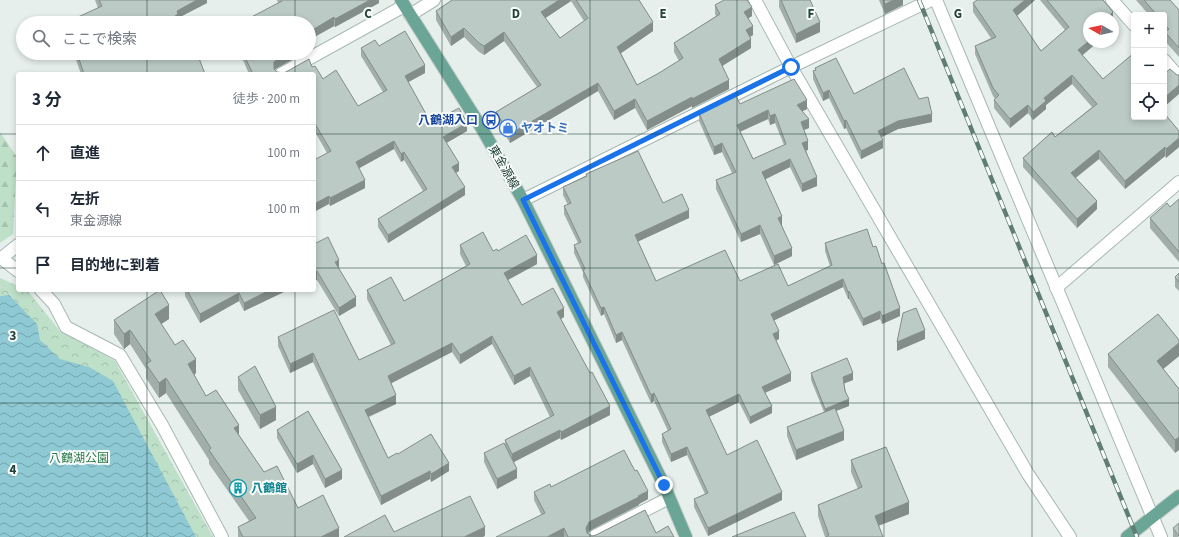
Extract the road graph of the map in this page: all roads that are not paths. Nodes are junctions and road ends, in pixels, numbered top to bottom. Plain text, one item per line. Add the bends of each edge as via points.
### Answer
1 (434, 0) edge
2 (755, 0) edge
3 (931, 0) edge
4 (936, 0) edge
5 (1112, 0) edge
6 (405, 7) edge
7 (1131, 22) edge
8 (316, 55) edge
9 (307, 60) edge
10 (1167, 63) edge
11 (791, 67) junction
12 (285, 72) edge
13 (1179, 77) edge
14 (1179, 182) edge
15 (523, 200) junction
16 (16, 247) edge
17 (1, 258) edge
18 (16, 269) edge
19 (1056, 288) junction
20 (43, 292) edge
21 (1179, 496) edge
22 (669, 498) junction
23 (1152, 517) junction
24 (222, 537) edge
25 (593, 537) edge
26 (686, 537) edge
27 (1070, 537) edge
28 (1127, 537) edge
29 (1161, 537) edge

1 - 6 street
2 - 11 street
3 - 11 street
4 - 19 street
5 - 7 street
6 - 8 street
6 - 15 main road, 東金源線 via 481,127
9 - 12 street
10 - 13 street
11 - 15 street
11 - 27 street via 1028,474
14 - 19 street
15 - 22 main road, 東金源線
16 - 17 street
17 - 18 street
19 - 23 street
20 - 24 street via 54,304 66,327 120,355 162,425
21 - 23 main road
22 - 25 street
22 - 26 main road, 東金源線
23 - 28 main road
23 - 29 street

